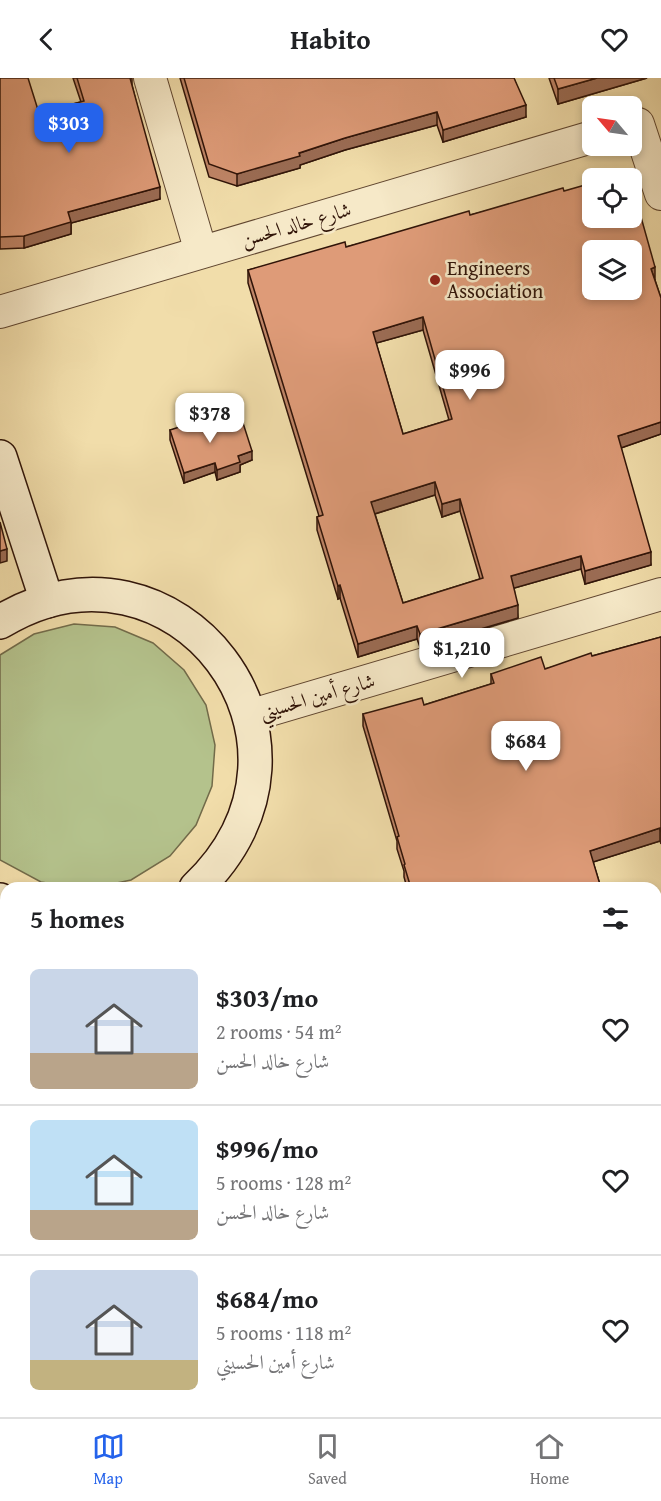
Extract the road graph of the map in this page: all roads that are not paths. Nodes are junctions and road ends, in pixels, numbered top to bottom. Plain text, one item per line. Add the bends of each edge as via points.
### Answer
1 (150, 78) edge
2 (644, 122) edge
3 (582, 140) edge
4 (661, 194) edge
5 (201, 252) junction
6 (0, 312) edge
7 (0, 457) edge
8 (661, 594) edge
9 (47, 601) junction
10 (0, 622) edge
11 (249, 716) junction
12 (202, 882) edge

1 - 5 street
2 - 4 street
3 - 5 street, شارع خالد الحسن
5 - 6 street, شارع خالد الحسن
7 - 9 street
8 - 11 street, شارع أمين الحسيني
9 - 10 street
9 - 11 street via 93,595 119,597 170,615 213,650 237,685
11 - 12 street via 255,761 250,803 234,841

